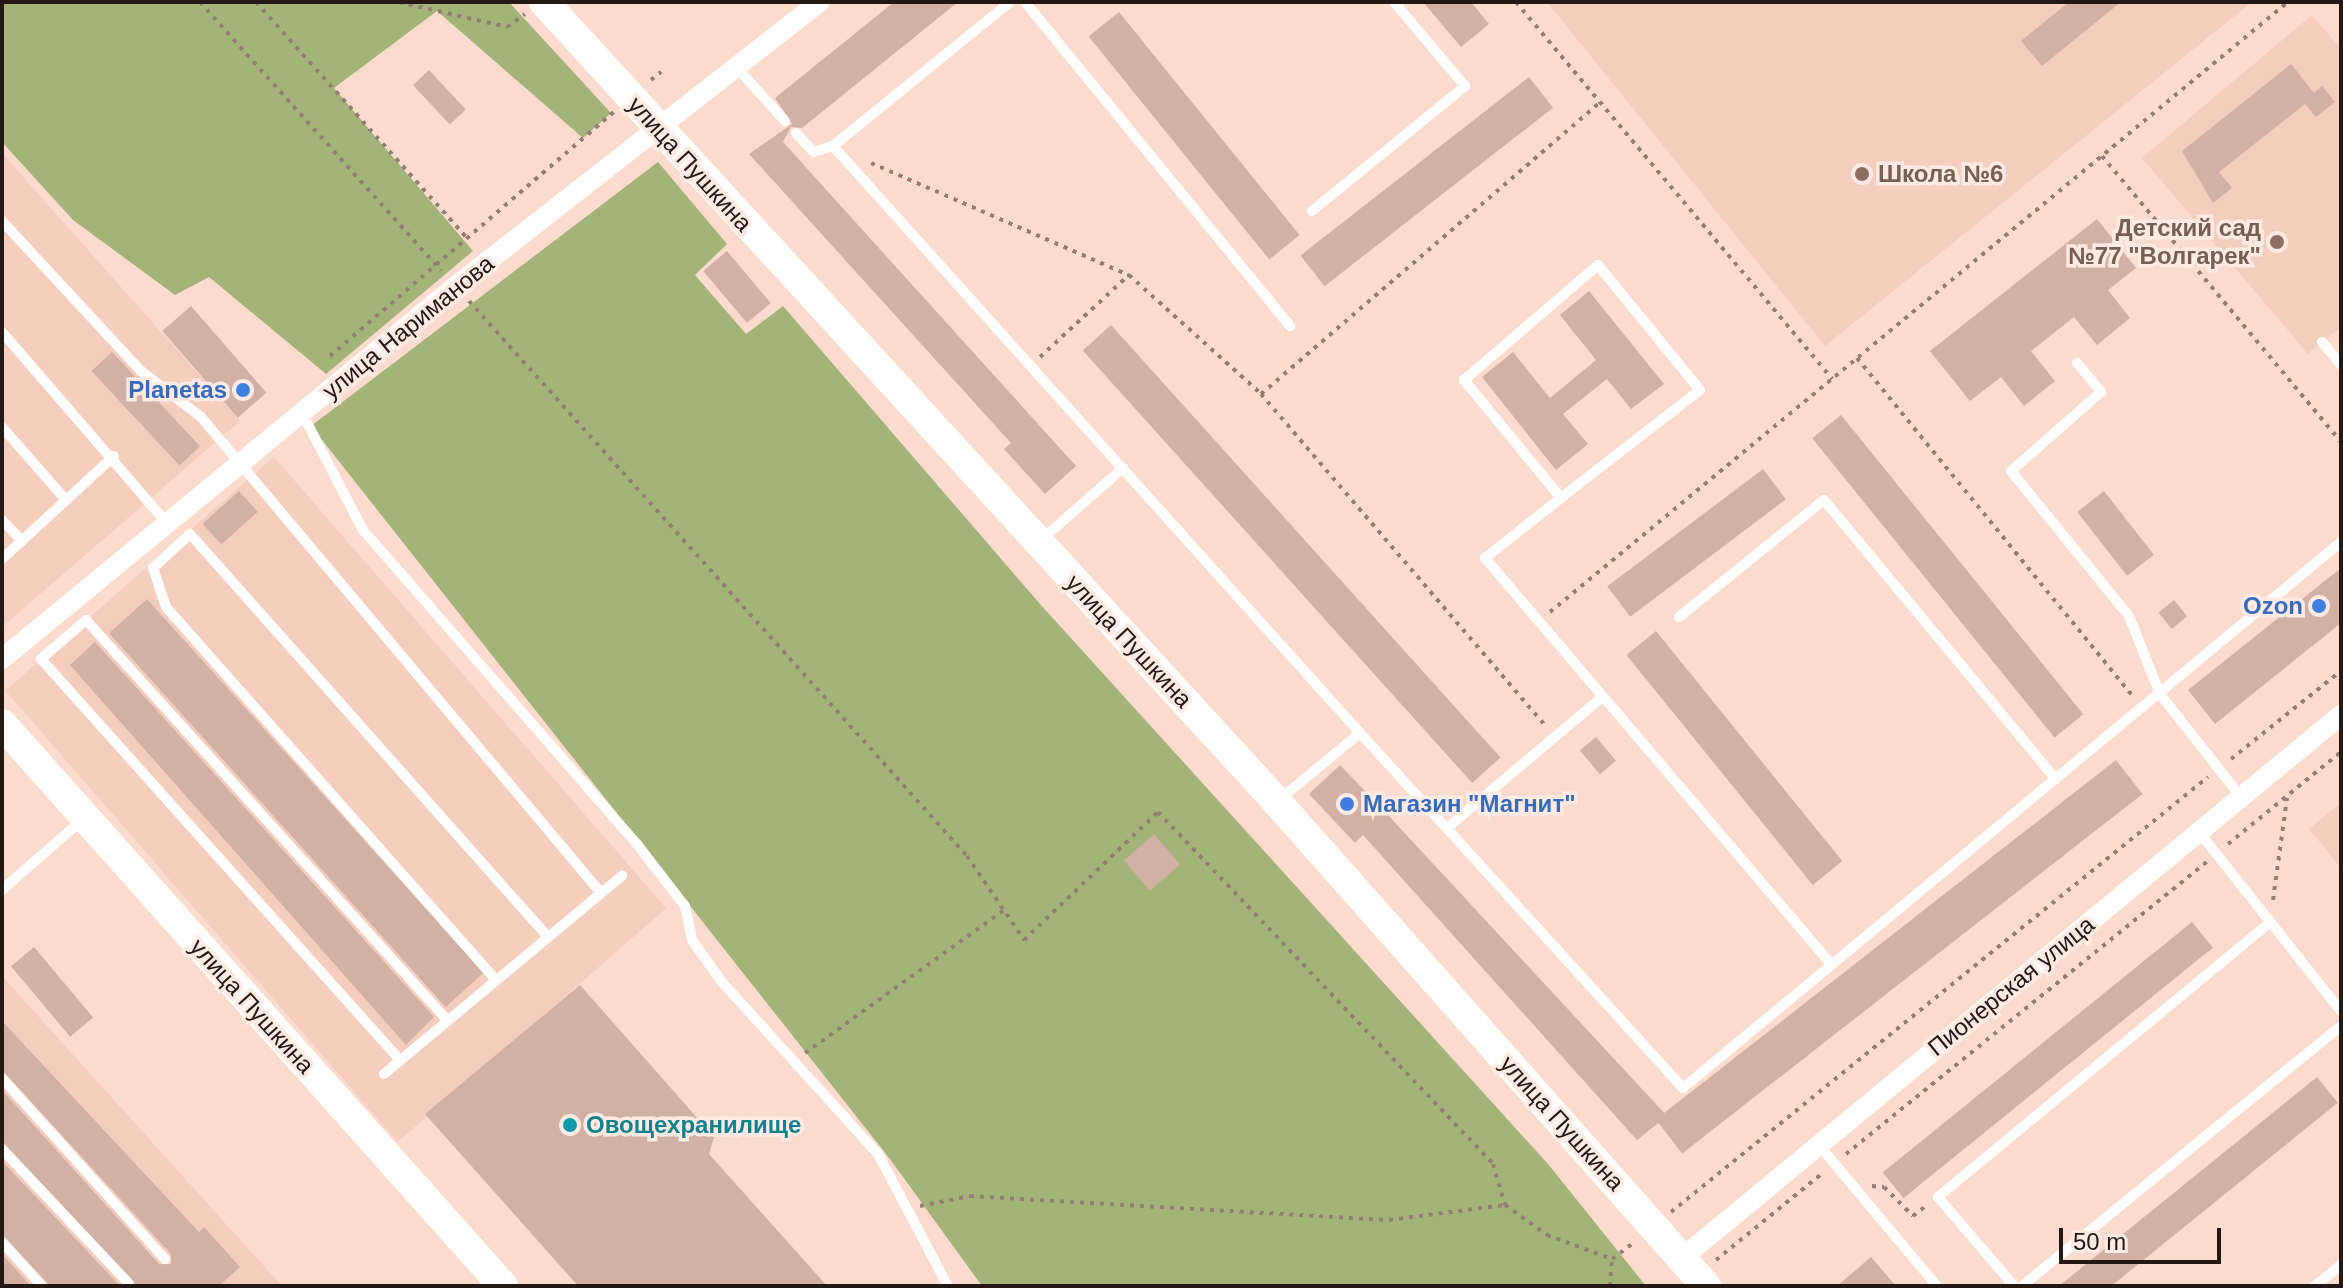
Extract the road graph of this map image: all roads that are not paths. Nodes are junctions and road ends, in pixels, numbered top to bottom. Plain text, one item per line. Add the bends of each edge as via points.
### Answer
1 (819, 2) edge
2 (1010, 2) edge
3 (1025, 2) edge
4 (1394, 2) edge
5 (537, 6) edge
6 (738, 69) junction
7 (785, 121) dead end
8 (660, 132) junction
9 (796, 133) dead end
10 (833, 146) junction
11 (1312, 211) dead end
12 (2, 221) edge
13 (1290, 326) dead end
14 (2, 332) edge
15 (2322, 342) dead end
16 (2077, 363) dead end
17 (2341, 365) edge
18 (302, 413) junction
19 (2, 427) edge
20 (114, 456) junction
21 (236, 467) junction
22 (1123, 468) junction
23 (1561, 498) junction
24 (66, 500) junction
25 (2, 520) edge
26 (167, 523) junction
27 (22, 541) junction
28 (2341, 542) edge
29 (1039, 543) junction
30 (137, 548) junction
31 (2, 559) edge
32 (153, 568) junction
33 (1679, 617) dead end
34 (2, 659) edge
35 (2160, 694) junction
36 (1603, 696) junction
37 (2341, 715) edge
38 (2, 724) edge
39 (1360, 733) junction
40 (2056, 779) junction
41 (2241, 797) junction
42 (1277, 802) junction
43 (84, 818) junction
44 (1447, 828) junction
45 (2199, 832) junction
46 (622, 876) dead end
47 (2, 890) edge
48 (601, 893) junction
49 (2270, 922) junction
50 (548, 937) junction
51 (1831, 964) junction
52 (496, 980) junction
53 (2341, 1011) edge
54 (448, 1021) junction
55 (2341, 1026) edge
56 (400, 1060) junction
57 (384, 1074) dead end
58 (2, 1078) edge
59 (1819, 1145) junction
60 (2, 1149) edge
61 (2, 1242) edge
62 (1682, 1258) junction
63 (165, 1259) dead end
64 (2341, 1265) edge
65 (1710, 1273) edge
66 (129, 1285) edge
67 (42, 1286) edge
68 (503, 1286) edge
69 (948, 1286) edge
70 (1937, 1286) edge
71 (2014, 1286) edge
72 (2022, 1286) edge
73 (2315, 1286) edge

1 - 6 street, улица Нариманова
2 - 10 lane
3 - 13 lane
4 - 11 lane via 1465,86
5 - 8 street, улица Пушкина
6 - 7 lane
6 - 8 street, улица Нариманова
8 - 18 street, улица Нариманова via 456,286
8 - 29 street, улица Пушкина
9 - 10 lane via 814,152
10 - 22 lane
12 - 21 lane via 141,371 201,417
14 - 20 lane
15 - 17 lane
16 - 35 lane via 2101,392 2011,471 2129,616
18 - 21 street, улица Нариманова
18 - 69 lane via 363,530 637,844 685,906 692,940 791,1064 878,1154
19 - 24 lane
20 - 24 lane
20 - 26 lane
21 - 26 street, улица Нариманова
21 - 48 lane
22 - 29 lane
22 - 39 lane
23 - 23 lane via 1700,390 1598,265 1464,380
23 - 36 lane via 1485,558
24 - 27 lane
25 - 27 lane
26 - 30 street, улица Нариманова
27 - 31 lane
28 - 35 lane
29 - 42 street, улица Пушкина
30 - 32 lane
30 - 34 street, улица Нариманова
32 - 50 lane via 190,534
32 - 52 lane via 166,607
33 - 40 lane via 1824,500
35 - 40 lane
35 - 41 lane
36 - 44 lane
36 - 51 lane
37 - 41 street, Пионерская улица
38 - 43 street, улица Пушкина
39 - 42 lane
39 - 44 lane
40 - 51 lane
41 - 45 street, Пионерская улица
42 - 62 street, улица Пушкина
43 - 47 lane
43 - 68 street, улица Пушкина
44 - 51 lane via 1683,1088
45 - 49 lane
45 - 59 street, Пионерская улица
46 - 48 lane
48 - 50 lane
49 - 53 lane
49 - 71 lane via 1938,1197
50 - 52 lane
52 - 54 lane
54 - 56 lane
54 - 56 lane via 86,620 41,659
55 - 72 lane
56 - 57 lane
58 - 63 lane
59 - 62 street, Пионерская улица
59 - 70 lane
60 - 66 lane
61 - 67 lane
62 - 65 street, улица Пушкина
64 - 73 lane

